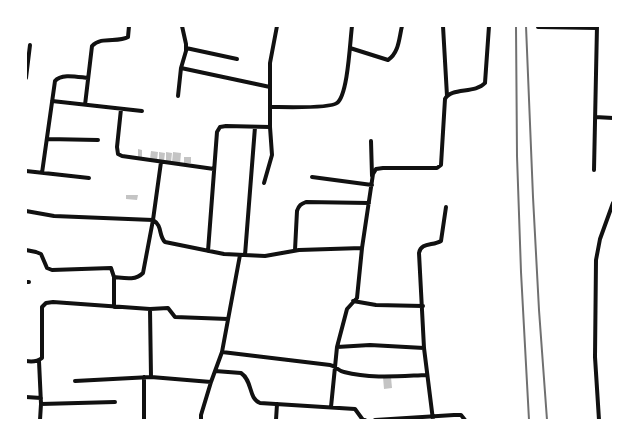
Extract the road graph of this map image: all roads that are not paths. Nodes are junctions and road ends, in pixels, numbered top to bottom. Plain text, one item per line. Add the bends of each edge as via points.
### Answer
1 (129, 26) edge
2 (182, 26) edge
3 (277, 26) edge
4 (352, 26) edge
5 (402, 26) edge
6 (443, 26) edge
7 (489, 26) edge
8 (538, 27) dead end
9 (597, 27) edge
10 (30, 45) dead end
11 (186, 48) junction
12 (350, 48) junction
13 (237, 59) dead end
14 (181, 68) junction
15 (26, 78) edge
16 (88, 78) junction
17 (270, 87) junction
18 (178, 96) dead end
19 (447, 96) junction
20 (52, 101) junction
21 (86, 105) junction
22 (270, 107) junction
23 (121, 109) junction
24 (142, 111) dead end
25 (595, 117) junction
26 (613, 118) edge
27 (255, 127) junction
28 (270, 127) junction
29 (47, 139) junction
30 (98, 140) dead end
31 (371, 141) dead end
32 (161, 162) junction
33 (214, 169) junction
34 (594, 170) dead end
35 (26, 171) edge
36 (42, 173) junction
37 (312, 177) dead end
38 (89, 178) dead end
39 (372, 182) junction
40 (264, 183) dead end
41 (369, 203) junction
42 (613, 203) edge
43 (446, 207) dead end
44 (26, 211) edge
45 (153, 220) junction
46 (362, 248) junction
47 (26, 250) edge
48 (208, 250) junction
49 (295, 250) junction
50 (240, 255) junction
51 (245, 255) junction
52 (114, 277) junction
53 (354, 301) junction
54 (423, 306) junction
55 (114, 307) junction
56 (150, 309) junction
57 (228, 319) junction
58 (337, 347) junction
59 (424, 348) junction
60 (222, 352) junction
61 (26, 361) edge
62 (39, 361) junction
63 (335, 366) junction
64 (214, 371) junction
65 (427, 375) junction
66 (144, 377) junction
67 (151, 377) junction
68 (75, 381) dead end
69 (211, 382) junction
70 (26, 397) edge
71 (41, 398) junction
72 (115, 402) dead end
73 (42, 404) junction
74 (277, 404) junction
75 (331, 408) junction
76 (433, 419) edge
77 (40, 420) edge
78 (144, 420) edge
79 (201, 420) edge
80 (276, 420) edge
81 (365, 420) edge
82 (375, 420) edge
83 (465, 420) edge
84 (599, 420) edge

1 - 16 street via 128,37 125,39 101,41 92,46
2 - 11 street
3 - 17 street via 270,64
4 - 12 street
5 - 12 street via 396,52 388,60
6 - 19 street
7 - 19 street via 485,83 476,89
8 - 9 street
9 - 25 street
10 - 15 street
11 - 13 street
11 - 14 street
12 - 22 street via 344,91 338,103 332,106
14 - 17 street
14 - 18 street
16 - 20 street via 57,78
16 - 21 street
17 - 22 street
19 - 39 street via 444,105 441,165 437,168 376,169
20 - 21 street
20 - 29 street
21 - 23 street
22 - 28 street
23 - 24 street
23 - 32 street via 118,154
25 - 26 street
25 - 34 street
27 - 28 street
27 - 33 street via 220,127 217,132
27 - 51 street
28 - 40 street via 272,155
29 - 30 street
29 - 36 street
31 - 39 street
32 - 33 street
32 - 45 street
33 - 48 street
35 - 36 street
36 - 38 street
37 - 39 street
39 - 41 street
41 - 46 street
41 - 49 street via 302,203 297,211
42 - 84 street via 597,248 596,260 595,357
43 - 54 street via 441,241 420,249
44 - 45 street via 54,216
45 - 48 street via 159,224 162,239 166,242
45 - 52 street via 143,273 134,278
46 - 49 street
46 - 53 street via 358,294
47 - 52 street via 41,254 47,268 52,270 111,268
48 - 50 street
49 - 51 street via 271,256
50 - 51 street
50 - 57 street
52 - 55 street
53 - 54 street via 376,305
53 - 58 street via 347,309
54 - 59 street
55 - 56 street
55 - 62 street via 46,303 42,307 42,358
56 - 57 street via 168,308 175,317
56 - 67 street
57 - 60 street
58 - 59 street via 370,345
58 - 63 street
59 - 65 street
60 - 63 street
60 - 64 street
61 - 62 street
62 - 71 street
63 - 65 street via 342,372 366,376
63 - 75 street
64 - 69 street
64 - 74 street via 241,373 248,378 252,396 256,401 260,404
65 - 76 street
66 - 67 street
66 - 68 street
66 - 78 street
67 - 69 street
69 - 79 street
70 - 71 street
71 - 73 street
72 - 73 street
73 - 77 street
74 - 75 street
74 - 80 street
75 - 81 street via 355,409
76 - 82 street
76 - 83 street via 461,415

